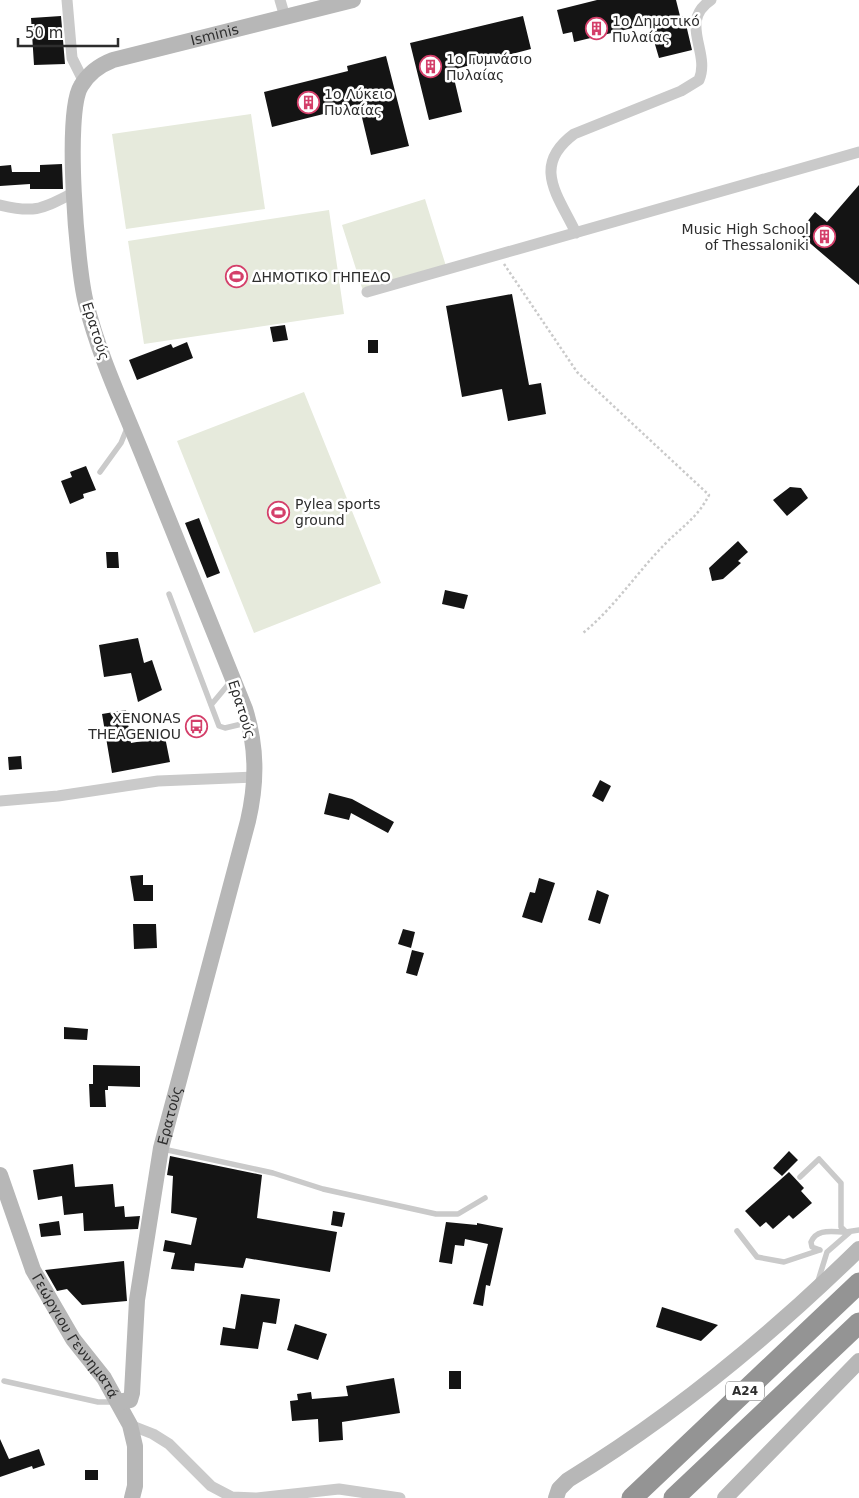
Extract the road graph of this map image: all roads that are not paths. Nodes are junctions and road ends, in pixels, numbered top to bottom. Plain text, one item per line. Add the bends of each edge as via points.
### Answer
1 (67, 0) edge
2 (280, 0) edge
3 (353, 0) edge
4 (711, 0) edge
5 (284, 17) junction
6 (84, 82) junction
7 (859, 152) edge
8 (75, 192) junction
9 (0, 206) edge
10 (576, 233) junction
11 (367, 292) dead end
12 (129, 422) junction
13 (100, 472) dead end
14 (169, 594) dead end
15 (233, 679) junction
16 (211, 705) junction
17 (249, 723) junction
18 (255, 777) junction
19 (0, 801) edge
20 (161, 1148) junction
21 (0, 1175) edge
22 (800, 1177) dead end
23 (485, 1198) dead end
24 (859, 1230) edge
25 (737, 1231) dead end
26 (850, 1232) junction
27 (859, 1249) edge
28 (820, 1250) junction
29 (827, 1252) junction
30 (859, 1283) edge
31 (815, 1292) junction
32 (859, 1323) edge
33 (859, 1361) edge
34 (4, 1381) dead end
35 (118, 1402) junction
36 (130, 1425) junction
37 (132, 1498) edge
38 (400, 1498) edge
39 (556, 1498) edge
40 (632, 1498) edge
41 (674, 1498) edge
42 (725, 1498) edge

1 - 6 street via 72,58
2 - 5 street
3 - 5 street, Isminis
4 - 10 street via 700,9 696,22 701,65 699,80 681,91 574,134 552,158 553,182
5 - 6 street, Isminis via 113,60 97,68
6 - 8 street, Ερατούς via 78,92 74,114
7 - 10 street
8 - 9 street via 39,210
8 - 12 street, Ερατούς via 78,253 86,303
10 - 11 street
12 - 13 lane via 121,442
12 - 15 street, Ερατούς
14 - 16 lane
15 - 16 lane
15 - 17 street, Ερατούς
16 - 17 lane via 220,728
17 - 18 street, Ερατούς
18 - 19 street via 158,781
18 - 20 street, Ερατούς via 248,821
20 - 23 lane via 436,1214 458,1214
20 - 35 street, Ερατούς via 137,1300 132,1393 130,1400
21 - 35 street, Γεώργιου Γεννηματά via 33,1270 73,1340 104,1378
22 - 26 lane via 819,1159 842,1184 841,1227
24 - 26 lane
25 - 28 lane via 757,1257 784,1262
26 - 28 lane via 817,1234 811,1242 812,1247
26 - 29 lane
27 - 31 street
28 - 29 lane
29 - 31 lane
30 - 40 highway, Α24
31 - 39 street via 636,1438 568,1480
32 - 41 highway, Α24
33 - 42 street
34 - 35 lane via 98,1402
35 - 36 street, Γεώργιου Γεννηματά
36 - 37 street, Γεώργιου Γεννηματά via 136,1446
36 - 38 street via 169,1444 211,1486 232,1497 257,1498 339,1489

